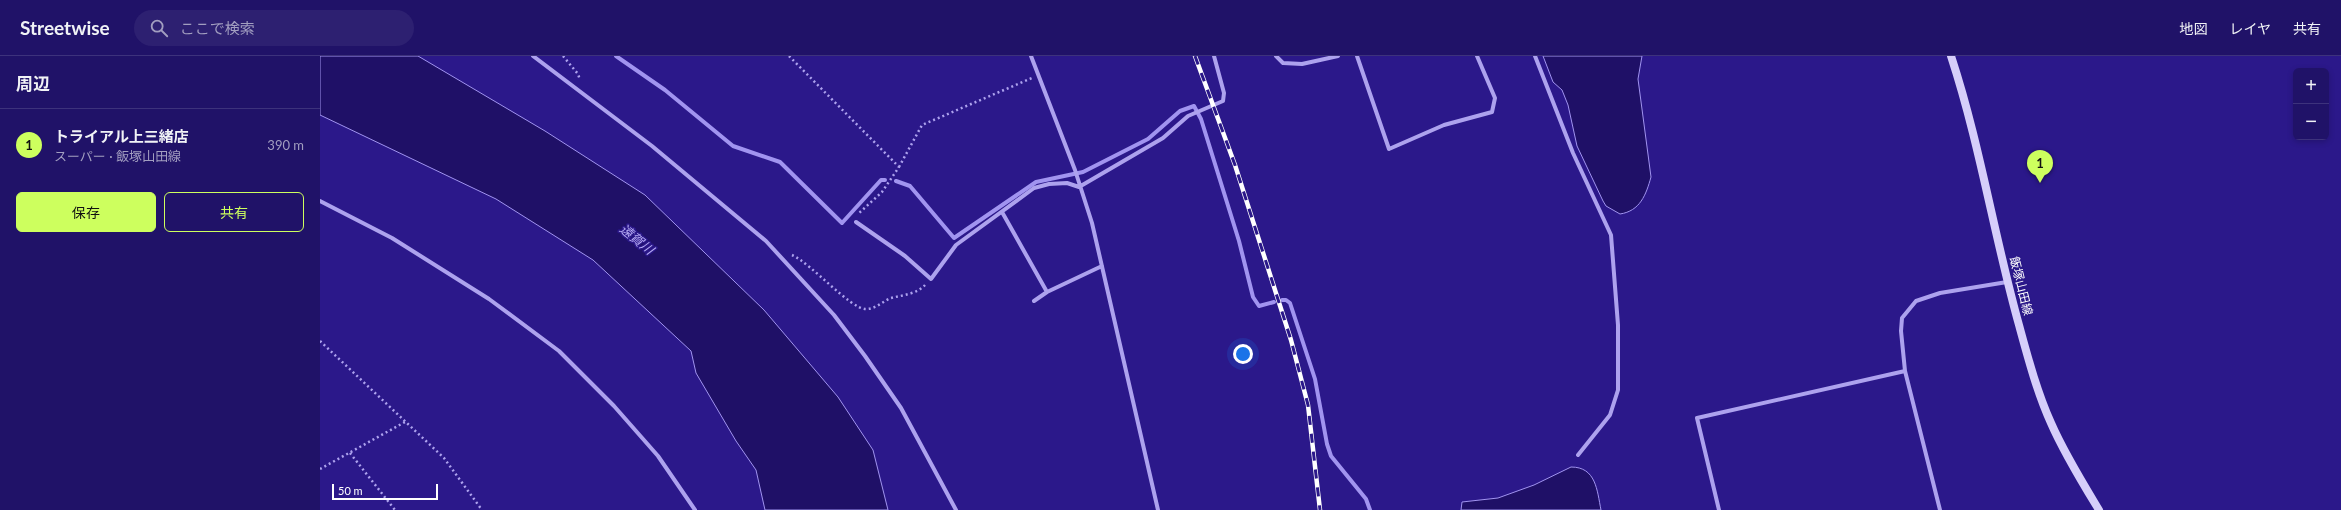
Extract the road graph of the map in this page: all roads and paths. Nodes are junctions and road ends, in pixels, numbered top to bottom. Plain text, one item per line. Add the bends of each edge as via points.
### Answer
1 (533, 56) edge
2 (563, 56) edge
3 (789, 56) edge
4 (1031, 56) edge
5 (1214, 56) edge
6 (1276, 56) edge
7 (1338, 56) edge
8 (1357, 56) edge
9 (1477, 56) edge
10 (1535, 56) edge
11 (1951, 56) edge
12 (1039, 75) junction
13 (583, 93) junction
14 (899, 167) junction
15 (1079, 187) junction
16 (320, 201) edge
17 (1002, 212) junction
18 (856, 222) joint
19 (790, 254) dead end
20 (1102, 266) junction
21 (931, 279) junction
22 (2007, 282) junction
23 (1048, 292) junction
24 (1034, 302) dead end
25 (320, 341) edge
26 (1905, 371) junction
27 (405, 422) junction
28 (350, 452) junction
29 (1578, 454) dead end
30 (320, 469) edge
31 (395, 510) edge
32 (482, 510) edge
33 (695, 510) edge
34 (956, 510) edge
35 (1158, 510) edge
36 (1719, 510) edge
37 (1940, 510) edge
38 (2099, 510) edge

1 - 13 street
2 - 13 path via 578,74
3 - 14 path
4 - 12 street
5 - 15 street via 1224,93 1223,101 1192,114 1163,138
6 - 7 street via 1283,63 1302,64
8 - 9 street via 1389,149 1444,125 1492,112 1495,98
10 - 29 street via 1573,153 1611,235 1618,325 1618,390 1610,415
11 - 22 main road, 飯塚山田線 via 1966,101
12 - 14 path via 922,125
12 - 15 street
13 - 34 street via 652,146 766,241 834,315 901,408
14 - 18 path via 882,192 859,211
15 - 17 street via 1067,183 1034,188
15 - 20 street via 1092,223
16 - 33 street via 392,238 489,299 559,351 614,406 658,456
17 - 21 street via 956,245
17 - 23 street
18 - 21 street via 905,256
19 - 21 path via 851,302 866,309 921,290
20 - 23 street
20 - 35 street
22 - 26 street via 1940,293 1916,302 1902,318
22 - 38 main road, 飯塚山田線 via 2050,422 2071,464
23 - 24 street
25 - 27 path
26 - 36 street via 1697,418
26 - 37 street
27 - 28 path
27 - 32 path via 444,458
28 - 30 path
28 - 31 path

